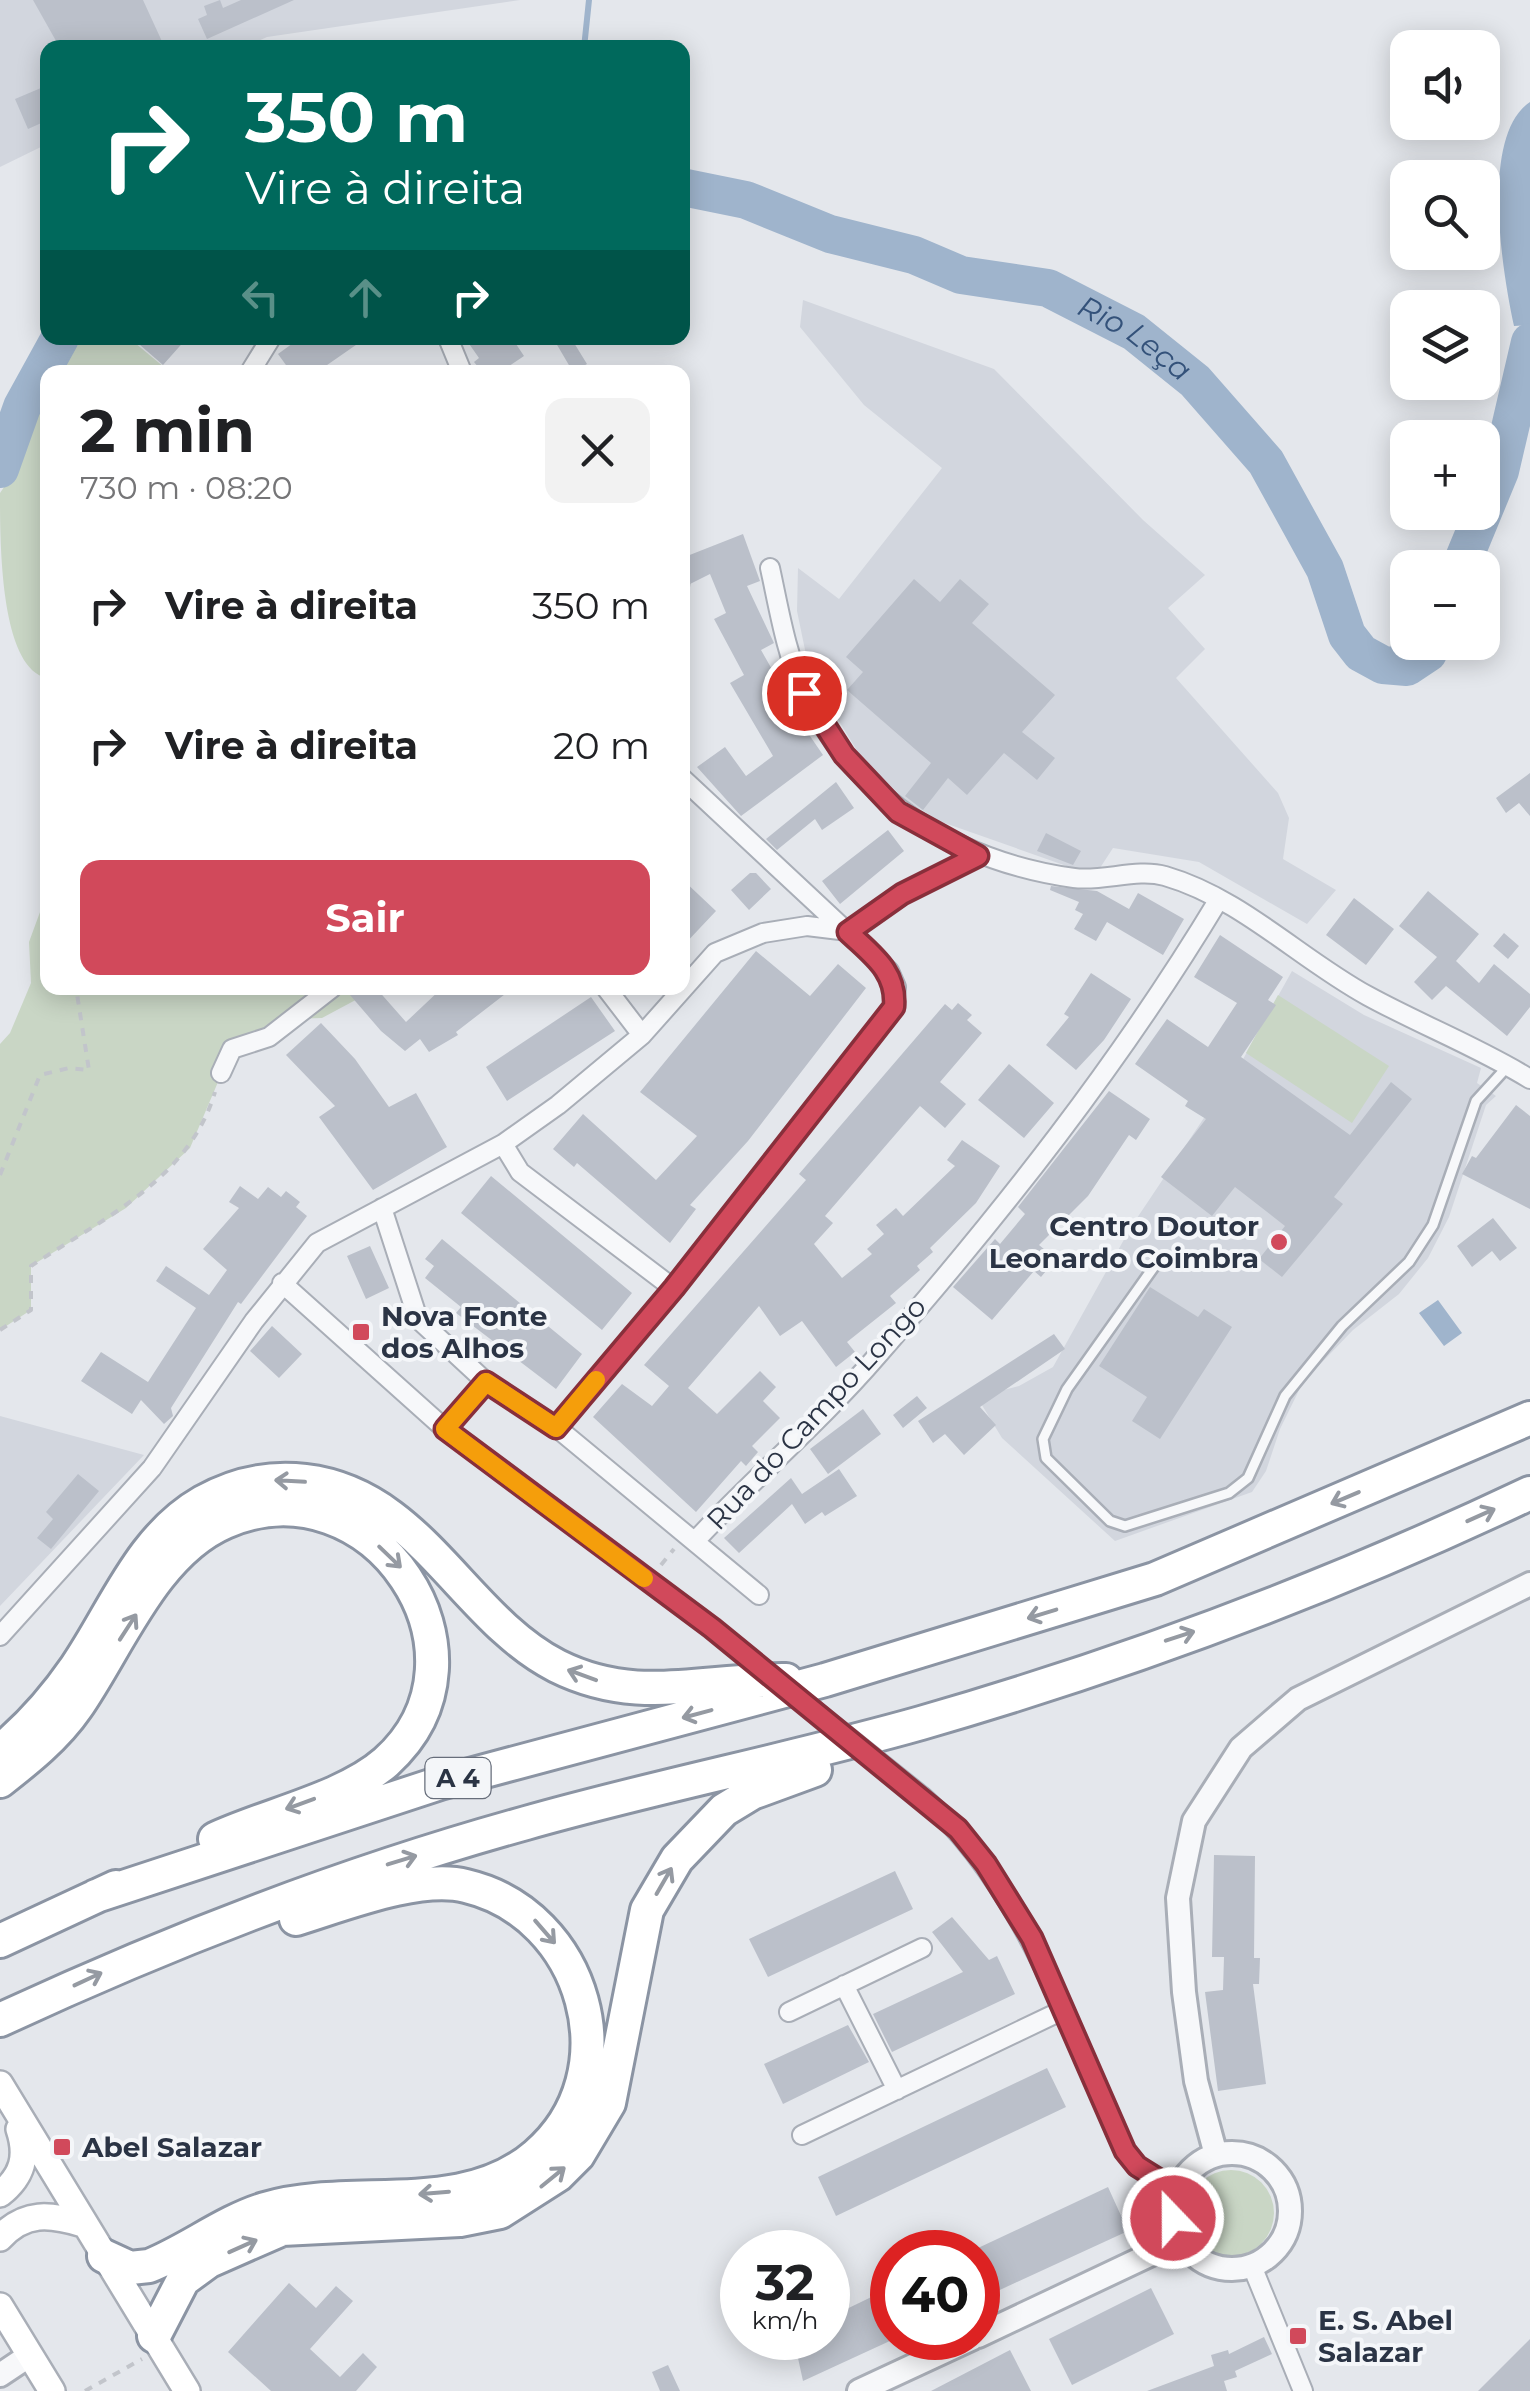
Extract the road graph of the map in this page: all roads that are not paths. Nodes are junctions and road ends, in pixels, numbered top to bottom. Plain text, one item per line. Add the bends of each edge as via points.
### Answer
1 (770, 568) dead end
2 (690, 785) edge
3 (978, 856) junction
4 (1218, 900) junction
5 (848, 932) junction
6 (690, 984) edge
7 (323, 995) edge
8 (611, 995) edge
9 (680, 995) edge
10 (642, 1035) junction
11 (1508, 1066) junction
12 (221, 1073) road end
13 (1530, 1079) edge
14 (503, 1144) junction
15 (382, 1208) junction
16 (1158, 1261) dead end
17 (282, 1283) junction
18 (674, 1288) junction
19 (486, 1382) junction
20 (1530, 1418) edge
21 (556, 1428) junction
22 (445, 1429) junction
23 (1530, 1494) edge
24 (692, 1537) junction
25 (1530, 1584) edge
26 (759, 1595) dead end
27 (0, 1636) edge
28 (826, 1680) junction
29 (922, 1722) junction
30 (0, 1752) edge
31 (0, 1782) edge
32 (96, 1896) junction
33 (244, 1917) junction
34 (0, 1941) edge
35 (922, 1948) dead end
36 (844, 1985) junction
37 (789, 2012) dead end
38 (1061, 2012) junction
39 (0, 2020) edge
40 (897, 2090) junction
41 (6, 2094) edge
42 (802, 2135) dead end
43 (1216, 2155) junction
44 (1177, 2191) junction
45 (0, 2194) edge
46 (83, 2224) junction
47 (0, 2238) edge
48 (1181, 2240) junction
49 (104, 2256) junction
50 (1252, 2266) junction
51 (0, 2306) edge
52 (1000, 2324) edge
53 (157, 2342) junction
54 (30, 2355) junction
55 (934, 2360) edge
56 (0, 2374) edge
57 (893, 2384) edge
58 (52, 2391) edge
59 (186, 2391) edge
60 (859, 2391) edge
61 (1303, 2391) edge

1 - 3 street via 804,693 844,755 898,812
2 - 5 street
3 - 4 street via 1076,878 1162,875
3 - 5 street via 902,894
4 - 11 street via 1364,994
4 - 24 street, Rua do Campo Longo via 1144,1020 890,1342
5 - 6 street via 807,926 763,932 724,948
5 - 18 street via 889,971 894,1007
7 - 12 street via 269,1037 232,1049
8 - 10 street
9 - 10 street
10 - 14 street
11 - 13 street
11 - 16 lane via 1476,1101 1433,1225 1409,1262 1342,1326 1284,1396 1248,1478 1229,1493 1125,1526 1110,1521 1046,1458 1043,1439 1066,1388
14 - 15 street
14 - 18 street via 520,1172
15 - 17 street via 316,1243
15 - 19 street via 418,1318
17 - 22 street
17 - 27 street via 152,1468
18 - 21 street
19 - 21 street
19 - 22 street
20 -> 28 highway, A 4 via 1155,1579
21 - 24 street
22 - 38 street, bridge via 712,1628 958,1829 1032,1938
29 -> 23 highway, A 4 via 1288,1600
24 - 26 street
25 - 43 street via 1298,1698 1241,1748 1194,1822 1178,1898 1184,1992 1196,2081
28 -> 30 highway via 733,1679 676,1691 621,1689 573,1672 523,1644 386,1513 344,1491 279,1478 202,1502 161,1535 76,1666
28 -> 32 highway, A 4 via 440,1783
33 -> 29 highway, A 4 via 525,1823
53 -> 29 highway via 183,2280 282,2229 460,2220 500,2212 558,2174 609,2103 648,1910 676,1859 724,1810 752,1793 852,1759
31 -> 32 highway via 73,1712 166,1569 223,1522 295,1510 336,1520 396,1559 428,1624 431,1657 425,1699 408,1736 386,1762 349,1786 256,1820
32 - 34 highway, A 4
39 -> 33 highway, A 4 via 138,1956
33 -> 49 highway via 294,1920 422,1885 462,1884 527,1912 554,1942 583,1994 586,2054 570,2110 537,2154 488,2183 263,2210 150,2266 130,2268
35 - 36 street
36 - 37 street
36 - 40 street
38 - 40 street
38 - 44 street via 1125,2151
40 - 42 street
41 - 45 main road via 26,2156
41 - 46 main road
43 - 44 street via 1194,2166
43 - 50 street via 1263,2162 1286,2190 1284,2236
44 - 48 street via 1173,2218
46 - 47 main road via 38,2216
46 - 49 main road
48 - 50 street via 1208,2265
48 - 52 street
49 - 53 main road
50 - 61 street
51 - 54 main road
53 - 59 main road
54 - 56 street
54 - 58 main road
55 - 57 street
57 - 60 street

